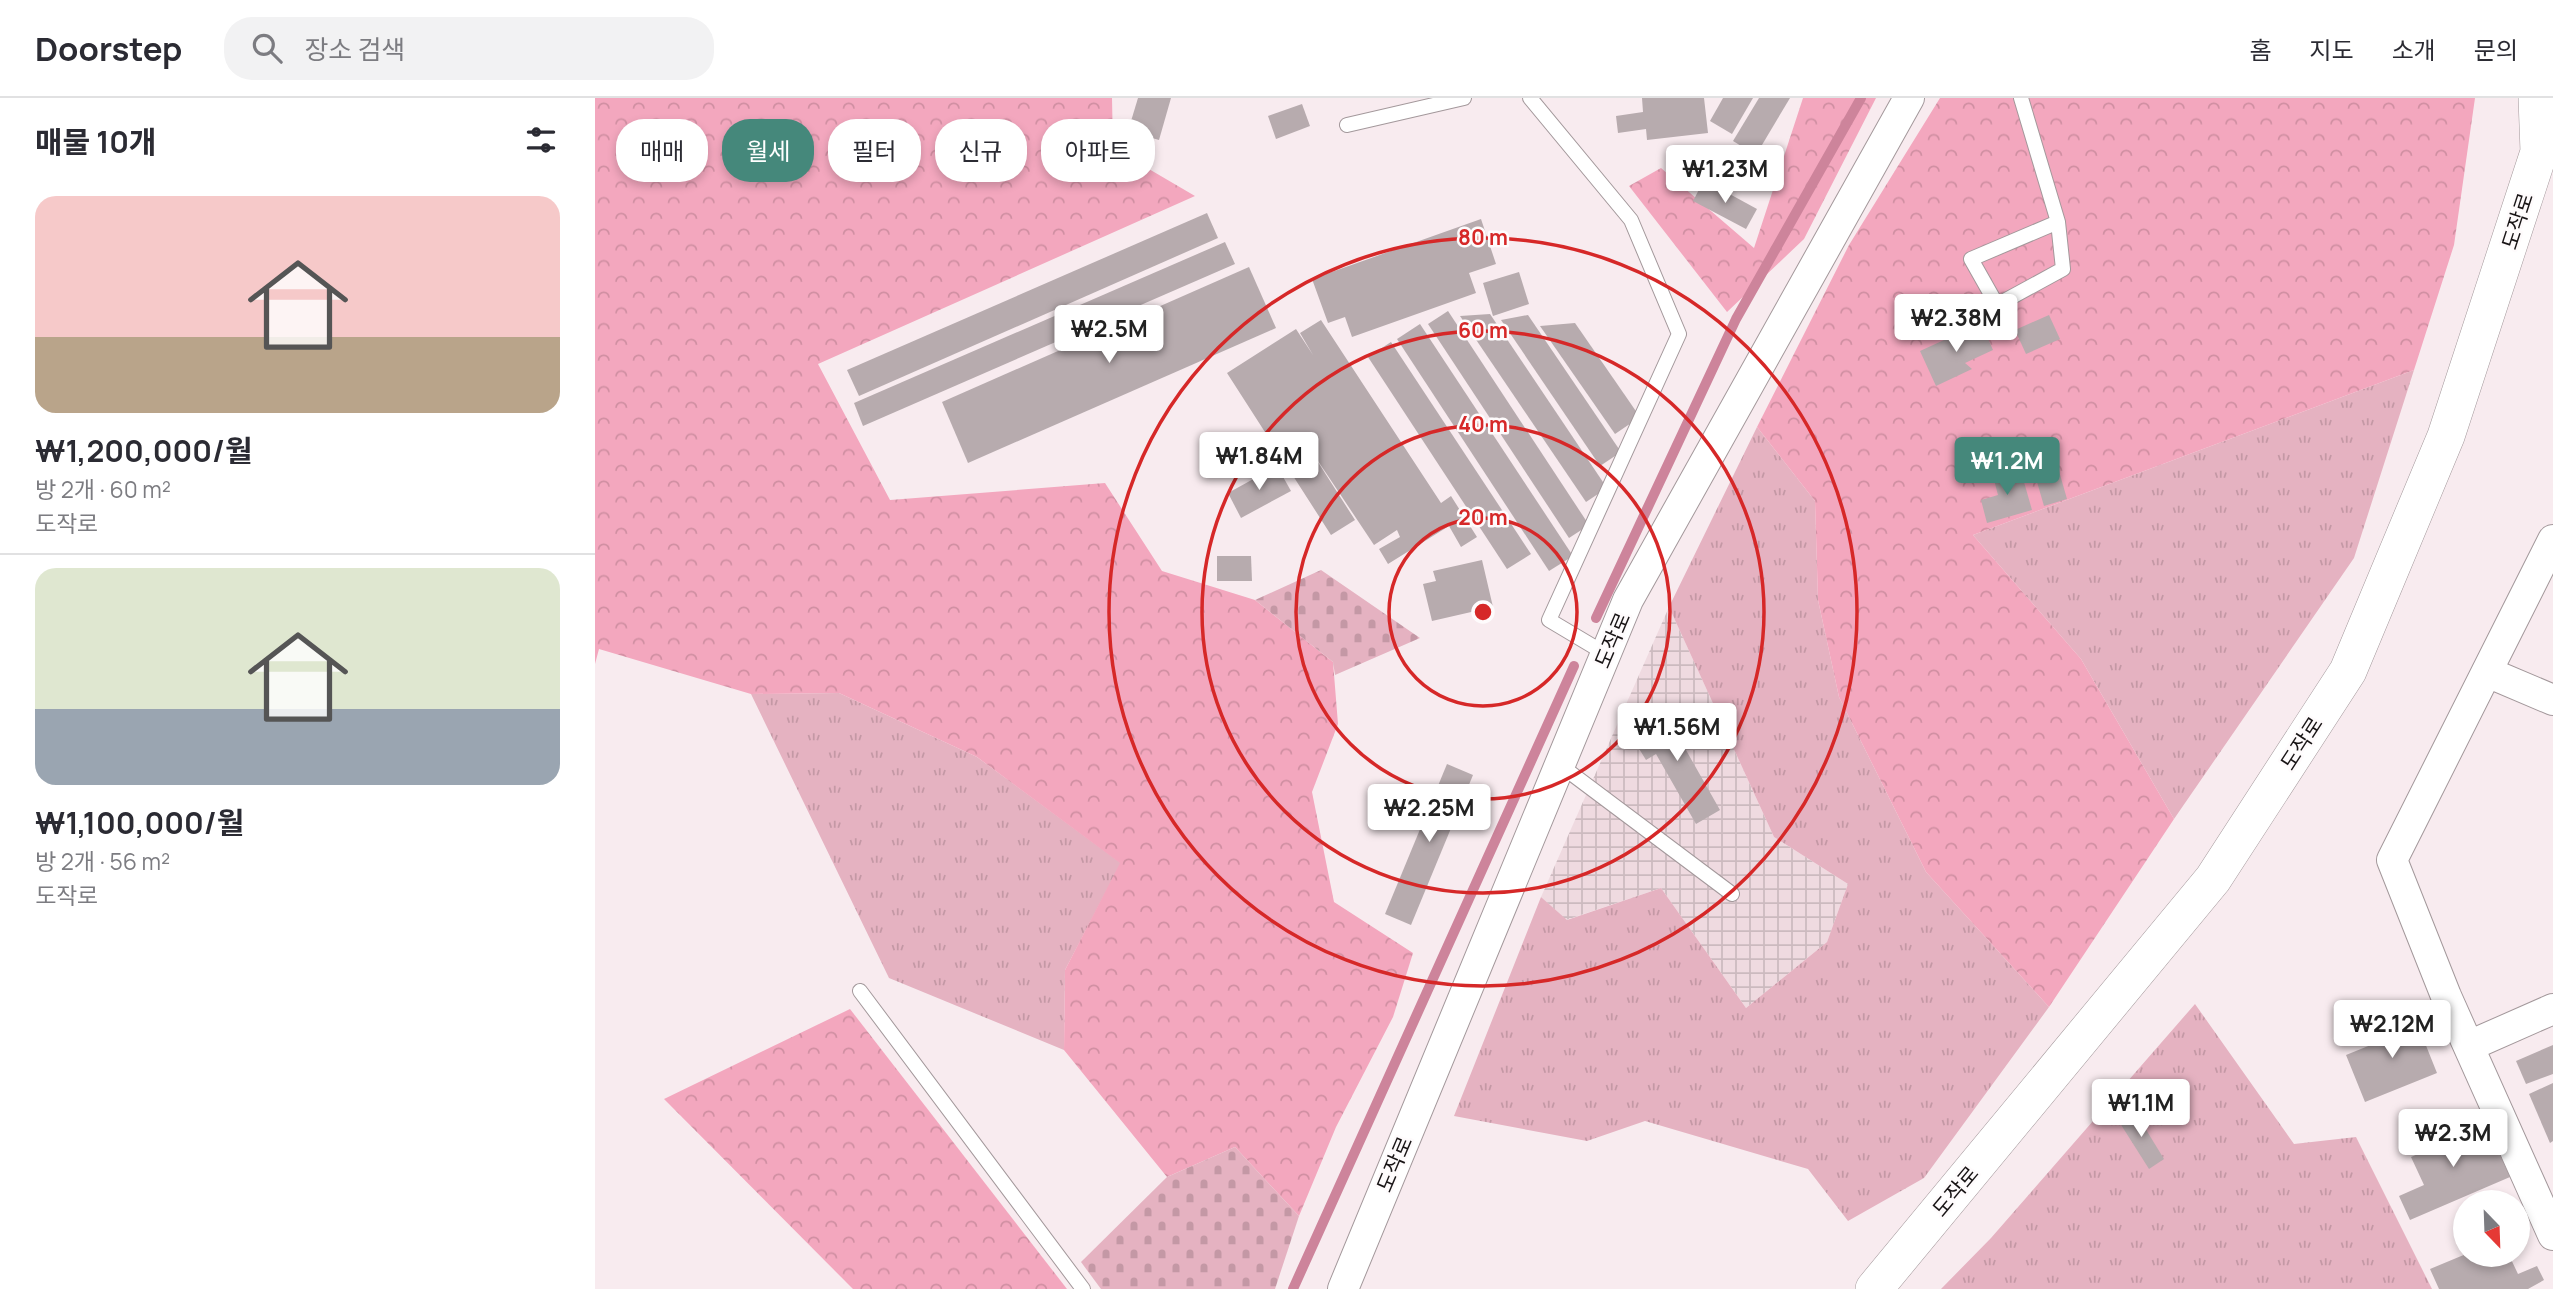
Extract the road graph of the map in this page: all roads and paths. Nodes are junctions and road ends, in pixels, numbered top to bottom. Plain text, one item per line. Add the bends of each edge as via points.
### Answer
1 (1464, 98) edge
2 (1530, 98) edge
3 (1909, 98) edge
4 (2021, 98) edge
5 (2537, 98) edge
6 (1347, 125) dead end
7 (2546, 157) edge
8 (2058, 222) junction
9 (2553, 540) edge
10 (1606, 654) junction
11 (2487, 672) junction
12 (2553, 700) edge
13 (1560, 765) junction
14 (1733, 894) dead end
15 (860, 991) dead end
16 (2553, 1009) edge
17 (2469, 1046) junction
18 (2553, 1235) edge
19 (1083, 1289) edge
20 (1343, 1289) edge
21 (1874, 1289) edge

1 - 6 lane
2 - 10 lane via 1631,220 1679,334 1549,620
3 - 10 street, 도작로 via 1629,600
4 - 8 lane
5 - 7 street, 도작로
7 - 21 street, 도작로 via 2446,436 2348,671 2213,880
8 - 8 lane via 2063,269 1997,304 1971,260
9 - 11 street
10 - 13 street, 도작로
11 - 12 street
11 - 17 street via 2392,860
13 - 14 lane
13 - 20 street, 도작로
15 - 19 lane
16 - 17 street
17 - 18 street

